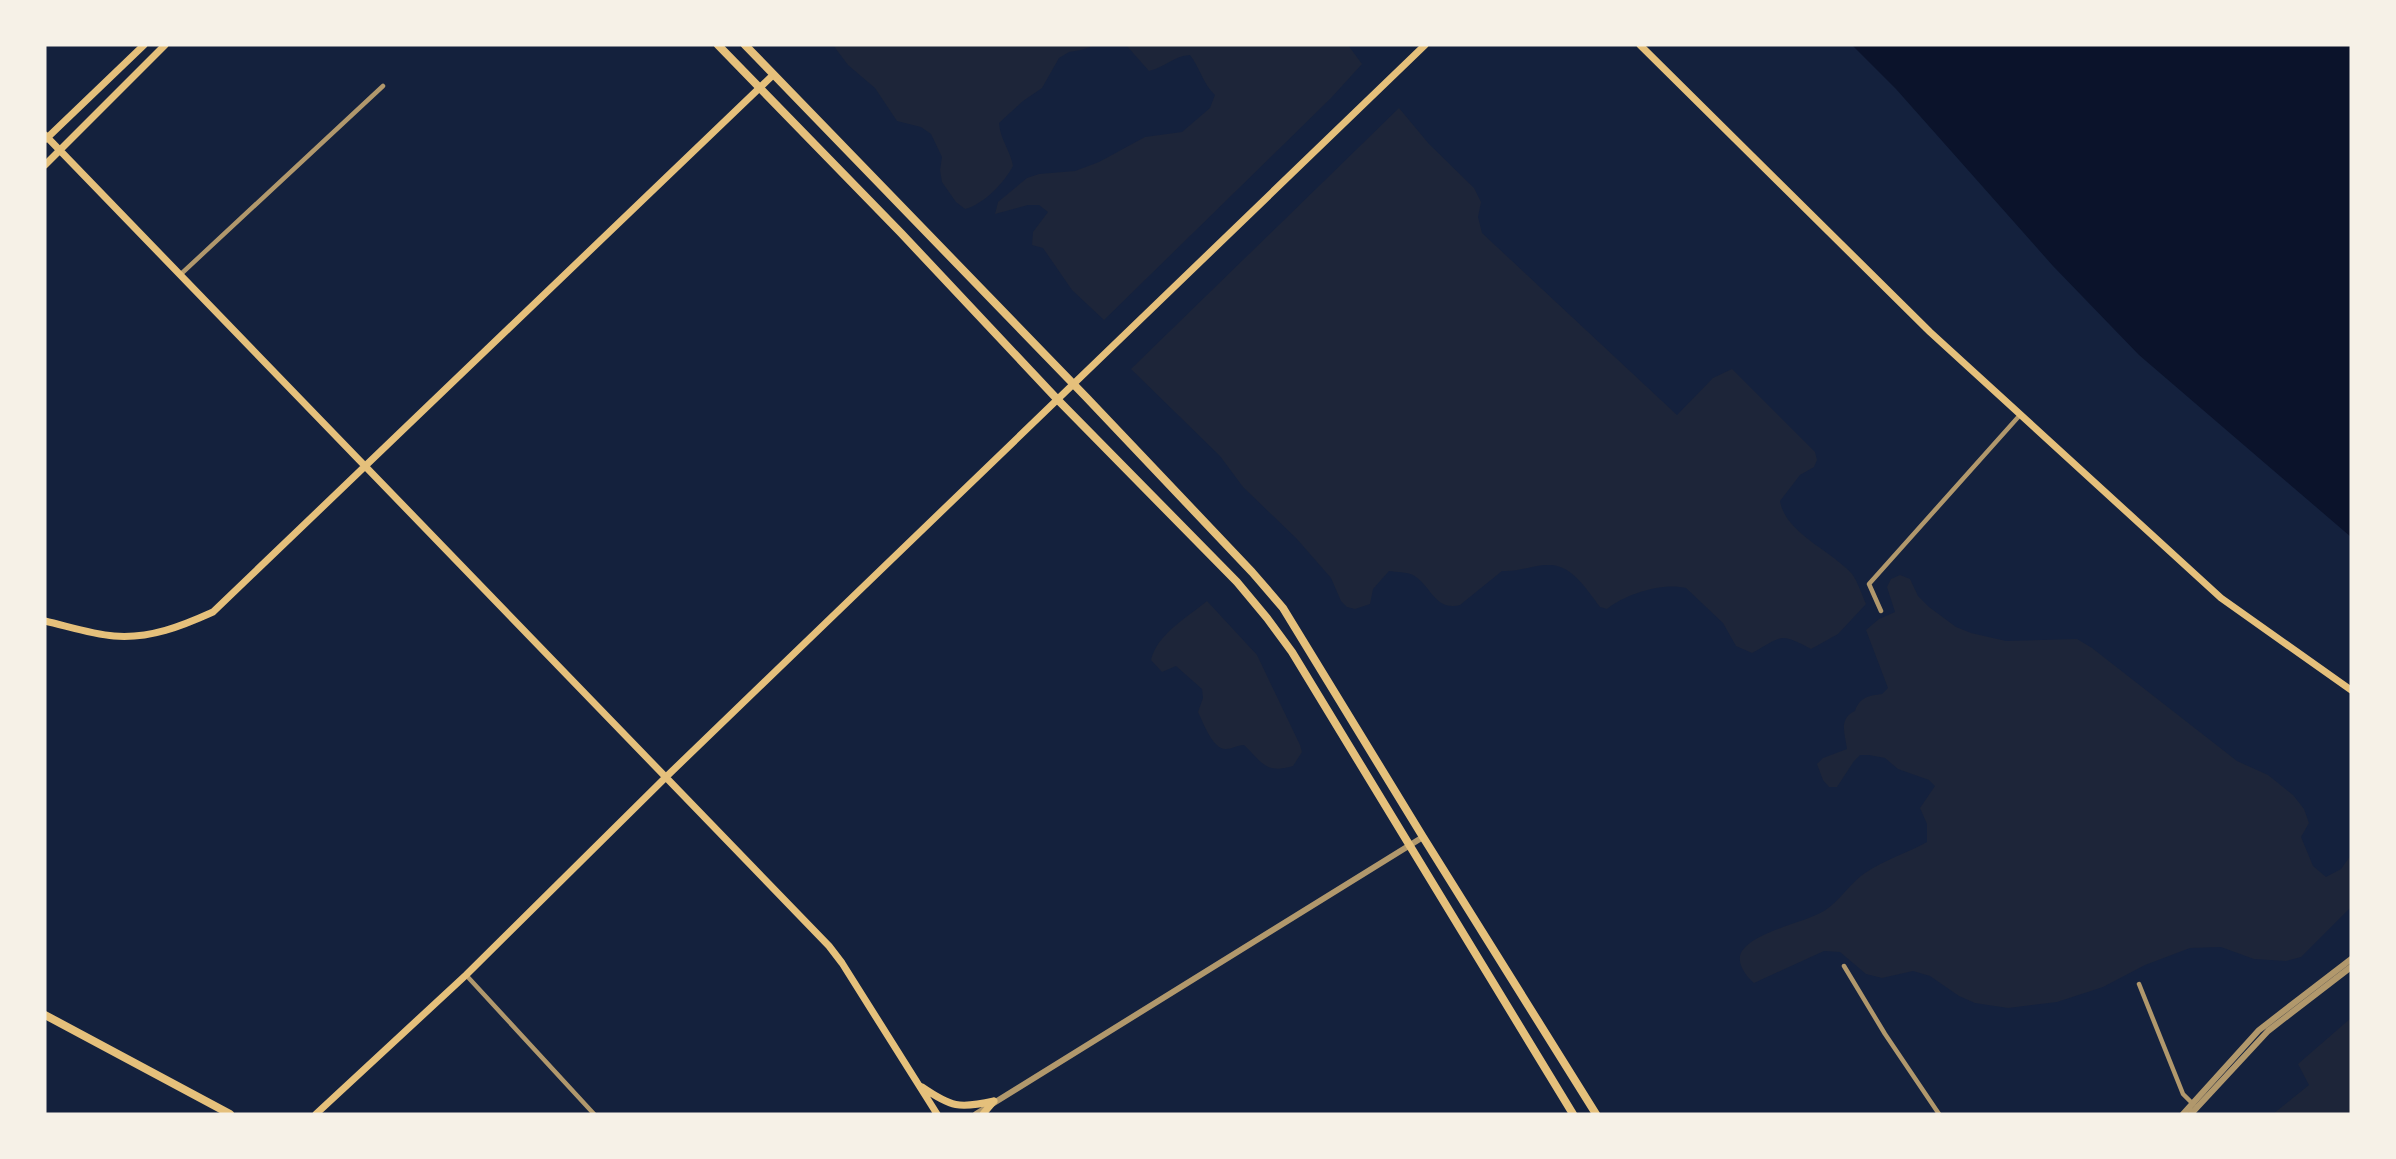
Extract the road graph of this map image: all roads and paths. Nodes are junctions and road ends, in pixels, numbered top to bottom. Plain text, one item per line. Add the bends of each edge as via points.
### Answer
1 (144, 45) edge
2 (165, 45) edge
3 (718, 45) edge
4 (745, 45) edge
5 (1425, 45) edge
6 (1640, 45) edge
7 (773, 75) junction
8 (383, 86) dead end
9 (759, 88) junction
10 (46, 138) edge
11 (61, 149) junction
12 (45, 165) edge
13 (181, 274) junction
14 (1072, 383) junction
15 (1057, 399) junction
16 (2020, 415) junction
17 (365, 467) junction
18 (1881, 611) dead end
19 (45, 621) edge
20 (2351, 690) edge
21 (666, 777) junction
22 (1423, 837) junction
23 (1408, 844) junction
24 (2351, 959) edge
25 (1844, 966) dead end
26 (2351, 967) edge
27 (466, 975) junction
28 (2139, 984) dead end
29 (45, 1015) edge
30 (919, 1085) junction
31 (994, 1101) junction
32 (2194, 1105) junction
33 (230, 1114) edge
34 (316, 1114) edge
35 (594, 1114) edge
36 (937, 1114) edge
37 (975, 1114) edge
38 (983, 1114) edge
39 (1573, 1114) edge
40 (1596, 1114) edge
41 (1939, 1114) edge
42 (2183, 1114) edge
43 (2191, 1114) edge

1 - 10 main road
2 - 11 main road
3 - 9 main road
4 - 7 main road
5 - 14 main road
6 - 16 main road via 1930,332
7 - 9 main road
7 - 14 main road
8 - 13 street
9 - 15 main road
9 - 17 main road
10 - 11 main road
11 - 12 main road
11 - 13 main road
13 - 17 main road
14 - 15 main road
14 - 22 main road via 1283,608
15 - 21 main road
15 - 23 main road via 1237,582 1267,618 1292,652
16 - 18 street via 1869,584
16 - 20 main road via 2221,598
17 - 19 main road via 213,612 177,628 140,635 114,636
17 - 21 main road
21 - 27 main road
21 - 30 main road via 829,946
22 - 23 street
22 - 40 main road
23 - 31 street
23 - 39 main road
24 - 32 street via 2259,1030
25 - 41 street
26 - 32 street via 2268,1031
27 - 34 main road
27 - 35 street
28 - 32 street via 2183,1094
29 - 33 main road
30 - 31 main road via 956,1107
30 - 36 main road
31 - 37 street
31 - 38 main road
32 - 42 street
32 - 43 street

